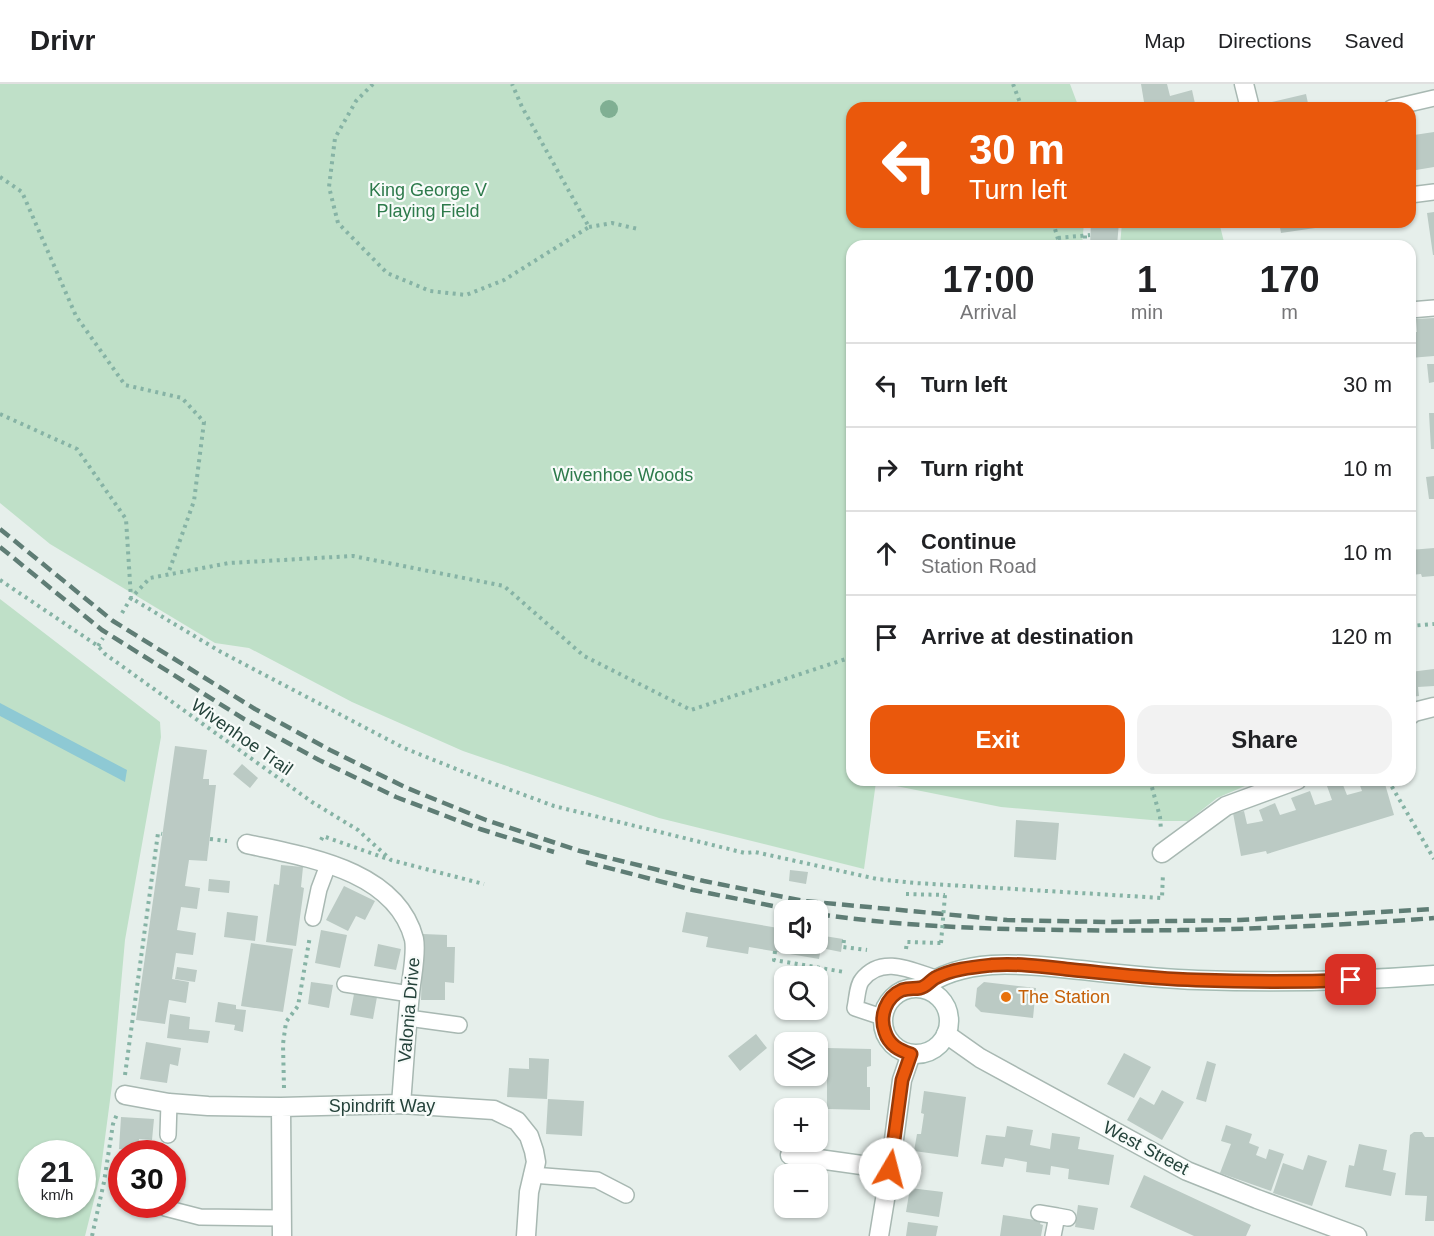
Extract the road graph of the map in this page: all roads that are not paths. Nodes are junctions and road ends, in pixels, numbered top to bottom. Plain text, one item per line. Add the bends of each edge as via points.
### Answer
1 (1244, 84) edge
2 (1434, 98) edge
3 (1248, 102) edge
4 (1416, 102) edge
5 (1434, 192) edge
6 (1416, 194) edge
7 (1434, 308) edge
8 (1416, 310) edge
9 (1434, 707) edge
10 (1416, 713) edge
11 (1281, 786) edge
12 (247, 844) dead end
13 (1162, 854) road end
14 (328, 865) junction
15 (313, 918) road end
16 (1434, 975) edge
17 (929, 983) junction
18 (345, 984) dead end
19 (410, 994) junction
20 (882, 1017) junction
21 (408, 1018) junction
22 (459, 1024) dead end
23 (946, 1034) junction
24 (911, 1054) junction
25 (125, 1095) road end
26 (169, 1103) junction
27 (401, 1104) junction
28 (283, 1107) junction
29 (168, 1135) dead end
30 (790, 1155) dead end
31 (890, 1169) junction
32 (532, 1175) junction
33 (626, 1195) dead end
34 (186, 1213) edge
35 (1040, 1213) dead end
36 (282, 1227) edge
37 (1330, 1231) edge
38 (526, 1236) edge
39 (879, 1236) edge
40 (1053, 1236) edge
41 (1357, 1236) edge

1 - 3 street
2 - 4 lane
5 - 6 lane
7 - 8 lane
9 - 10 street
11 - 13 street via 1226,806
12 - 14 street, Valonia Drive
14 - 15 lane
14 - 19 street, Valonia Drive via 370,882 387,894 404,915 414,941
16 - 17 street via 1317,982 1198,980 1014,965 966,968
17 - 20 street via 901,991 885,1007
17 - 20 lane via 898,966 879,966 861,981 855,1008
17 - 23 street via 945,1005 949,1019
18 - 19 lane
19 - 21 street, Valonia Drive
20 - 24 street via 886,1037
21 - 22 lane
21 - 27 street, Valonia Drive
23 - 24 street via 928,1052
23 - 37 street, West Street via 980,1058 1187,1171
24 - 31 street via 902,1080
25 - 26 street, Spindrift Way
26 - 28 street, Spindrift Way
26 - 29 lane
27 - 28 street, Spindrift Way
27 - 32 street, Spindrift Way via 494,1110 517,1121 529,1136 534,1151
28 - 36 street
30 - 31 street
31 - 39 street
32 - 33 lane via 597,1180
32 - 38 street, Spindrift Way
34 - 36 lane
35 - 40 lane via 1062,1217
37 - 41 street, West Street

